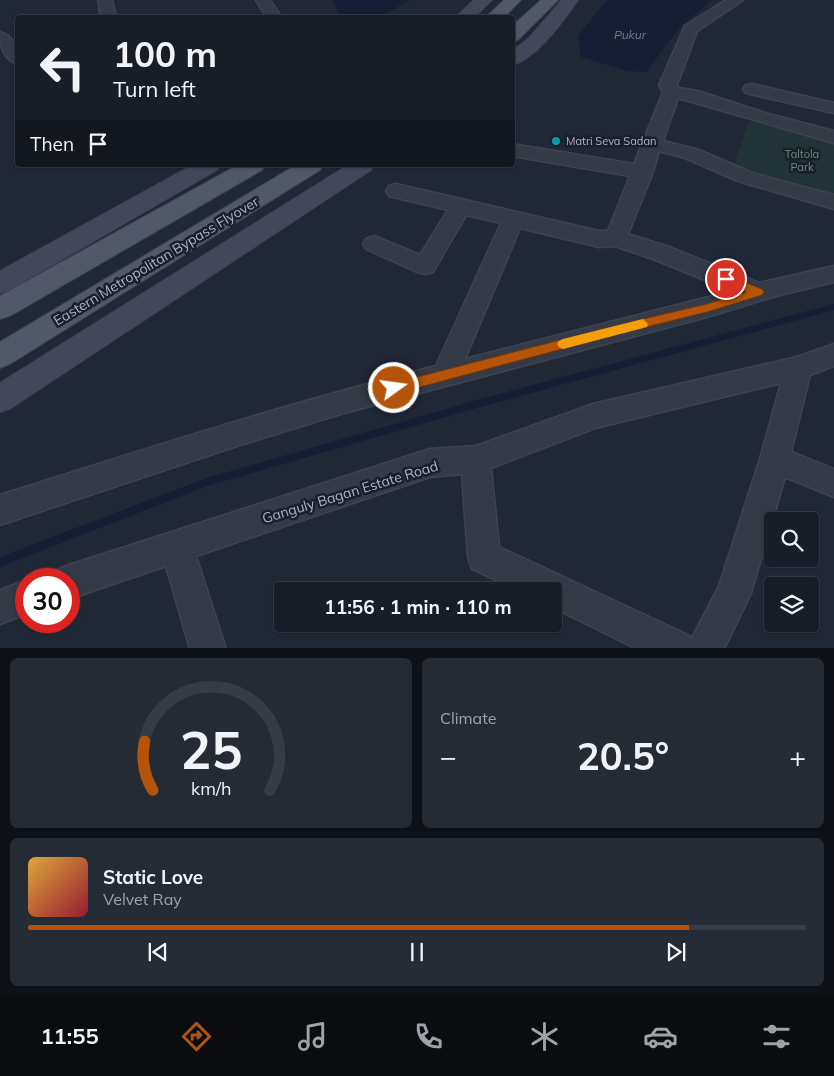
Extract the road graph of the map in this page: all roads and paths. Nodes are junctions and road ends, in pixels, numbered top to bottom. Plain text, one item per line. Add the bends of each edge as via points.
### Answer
1 (105, 0) edge
2 (263, 0) edge
3 (484, 0) edge
4 (513, 0) edge
5 (550, 0) edge
6 (570, 0) edge
7 (736, 0) edge
8 (108, 15) edge
9 (273, 15) edge
10 (466, 15) edge
11 (496, 15) edge
12 (515, 33) edge
13 (0, 36) edge
14 (15, 55) edge
15 (515, 58) edge
16 (672, 92) junction
17 (834, 108) edge
18 (746, 112) junction
19 (834, 137) edge
20 (653, 144) junction
21 (515, 151) edge
22 (204, 167) edge
23 (250, 167) edge
24 (309, 167) edge
25 (360, 167) edge
26 (643, 172) junction
27 (396, 191) dead end
28 (834, 202) edge
29 (460, 207) junction
30 (513, 219) junction
31 (616, 238) junction
32 (374, 244) dead end
33 (834, 274) edge
34 (0, 283) edge
35 (758, 292) junction
36 (0, 310) edge
37 (834, 355) edge
38 (0, 356) edge
39 (798, 368) junction
40 (445, 376) junction
41 (0, 399) edge
42 (775, 459) junction
43 (476, 460) junction
44 (834, 483) edge
45 (0, 510) edge
46 (177, 546) junction
47 (80, 578) edge
48 (15, 601) edge
49 (0, 607) edge
50 (208, 648) edge
51 (677, 648) edge
52 (705, 648) edge

1 - 8 street
2 - 9 street
3 - 10 street
4 - 11 main road
5 - 12 main road
6 - 15 street via 535,42
7 - 16 street via 690,29 668,85
13 - 14 street
16 - 18 street
16 - 20 street
17 - 18 street via 754,83
18 - 19 street
20 - 26 street
20 - 28 street via 692,154 745,177
21 - 26 street
22 - 34 street
23 - 36 main road
24 - 38 main road, Eastern Metropolitan Bypass Flyover
25 - 41 street
26 - 31 street
27 - 29 street
29 - 30 street
29 - 32 street via 425,266
30 - 31 street via 599,240
30 - 40 street
31 - 35 street
33 - 35 street
35 - 40 street
37 - 39 street, Ganguly Bagan Estate Road
39 - 42 street
39 - 43 street, Ganguly Bagan Estate Road via 593,416
40 - 45 street via 240,432
42 - 44 street
42 - 52 street via 734,593
43 - 46 street, Ganguly Bagan Estate Road via 430,463
43 - 51 street via 484,557
46 - 47 street, Ganguly Bagan Estate Road
46 - 50 street
48 - 49 street

